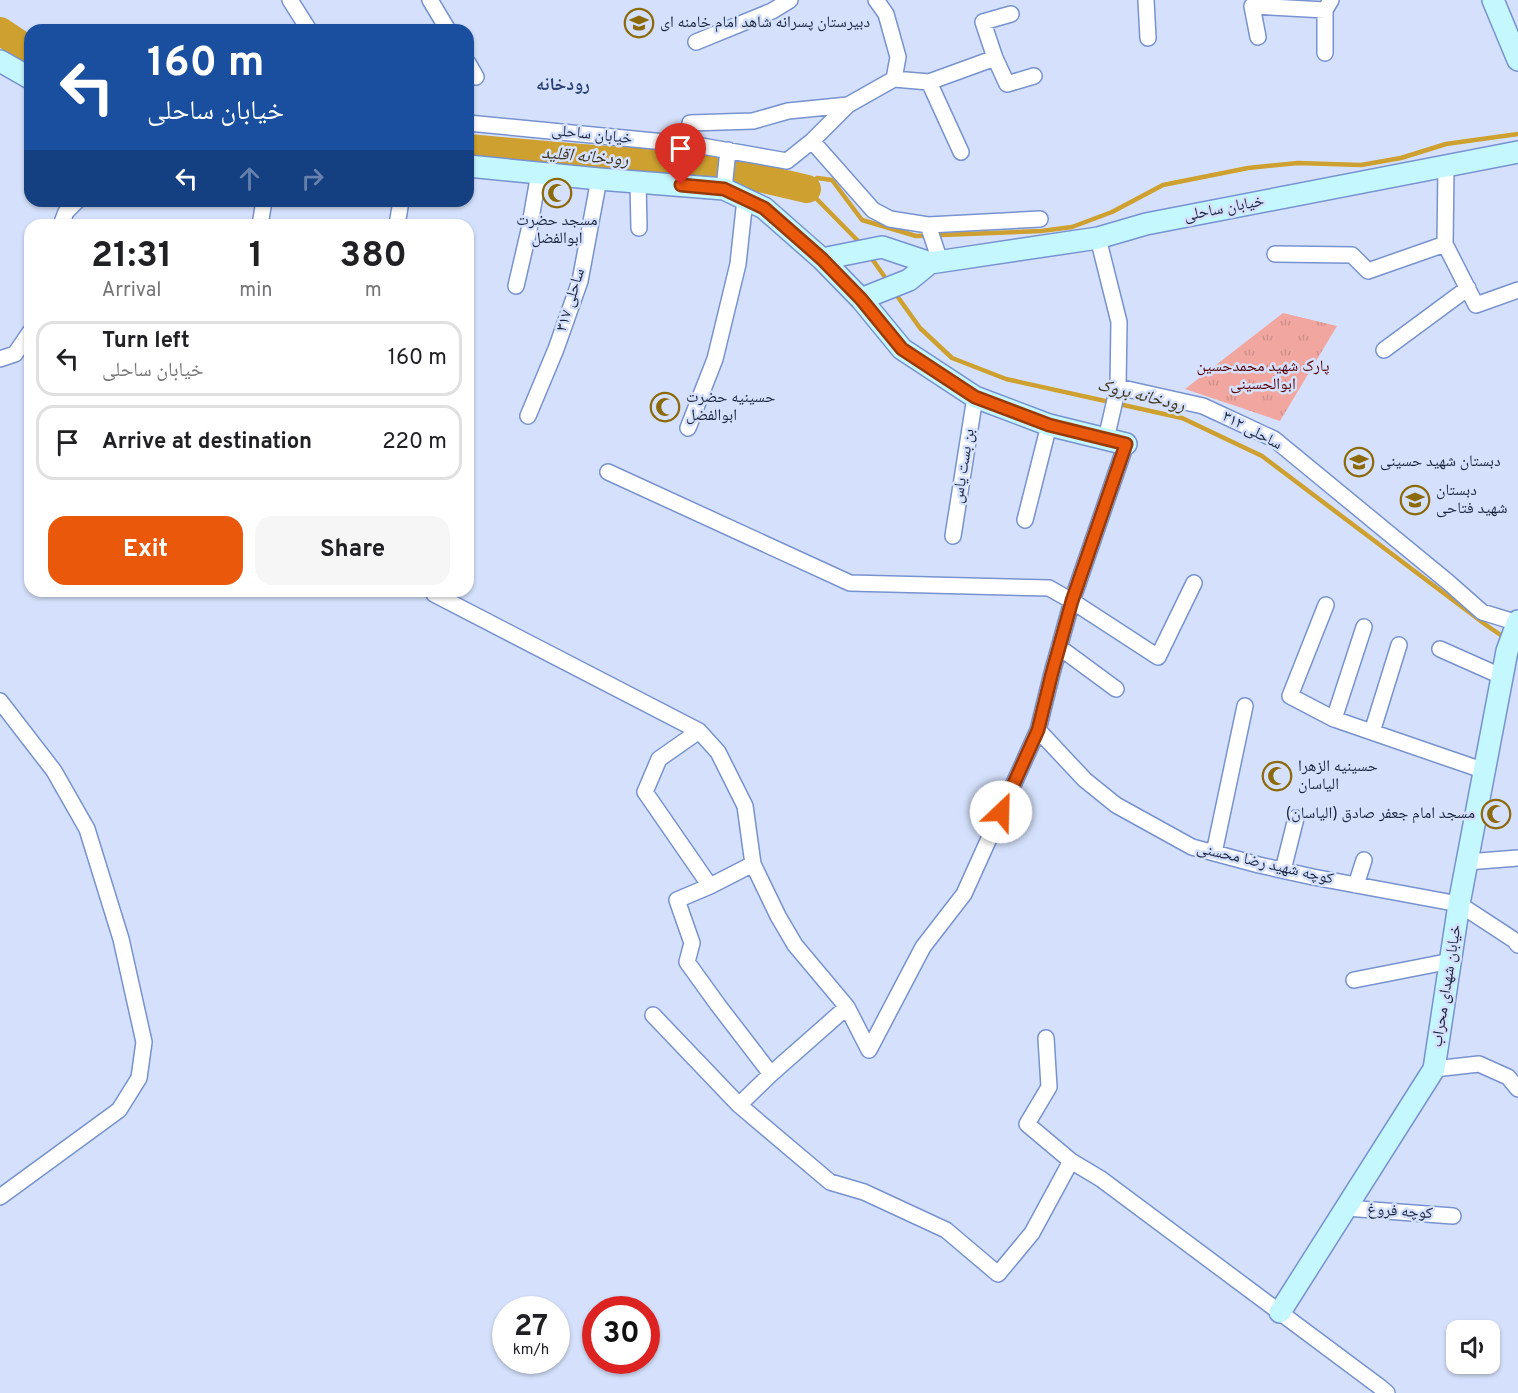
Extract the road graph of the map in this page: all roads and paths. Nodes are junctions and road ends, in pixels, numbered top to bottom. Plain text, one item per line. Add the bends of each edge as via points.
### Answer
1 (290, 0) edge
2 (430, 0) edge
3 (789, 0) edge
4 (876, 0) edge
5 (1146, 0) edge
6 (1493, 0) edge
7 (1328, 5) edge
8 (1011, 14) dead end
9 (305, 24) edge
10 (444, 24) edge
11 (1258, 37) dead end
12 (1148, 38) dead end
13 (696, 42) dead end
14 (1325, 53) dead end
15 (995, 58) junction
16 (1518, 60) edge
17 (0, 61) edge
18 (474, 74) edge
19 (24, 75) edge
20 (1034, 76) dead end
21 (476, 77) dead end
22 (894, 79) junction
23 (929, 82) junction
24 (848, 105) junction
25 (690, 123) dead end
26 (474, 124) edge
27 (812, 141) junction
28 (961, 152) dead end
29 (1518, 152) edge
30 (728, 153) junction
31 (474, 167) edge
32 (1446, 167) junction
33 (539, 173) junction
34 (599, 179) junction
35 (638, 182) junction
36 (724, 183) junction
37 (745, 199) junction
38 (1040, 219) dead end
39 (928, 225) junction
40 (639, 228) dead end
41 (1098, 238) junction
42 (1445, 244) junction
43 (1275, 254) dead end
44 (822, 259) junction
45 (935, 262) junction
46 (516, 286) dead end
47 (1468, 288) junction
48 (1518, 290) edge
49 (868, 296) junction
50 (24, 341) edge
51 (1384, 350) dead end
52 (0, 359) edge
53 (1118, 387) junction
54 (975, 397) junction
55 (528, 416) dead end
56 (1049, 425) junction
57 (688, 428) dead end
58 (1116, 442) junction
59 (609, 472) dead end
60 (1025, 520) dead end
61 (953, 536) dead end
62 (1194, 583) dead end
63 (440, 597) edge
64 (1072, 601) junction
65 (1326, 605) dead end
66 (1517, 624) edge
67 (1364, 627) dead end
68 (1400, 645) dead end
69 (1059, 647) junction
70 (1440, 649) dead end
71 (1509, 662) edge
72 (1116, 689) dead end
73 (0, 701) edge
74 (1245, 706) dead end
75 (1334, 719) junction
76 (1038, 730) junction
77 (699, 731) junction
78 (1372, 732) junction
79 (1485, 771) junction
80 (1296, 818) dead end
81 (1214, 853) junction
82 (1518, 858) edge
83 (1364, 860) dead end
84 (1467, 862) junction
85 (753, 864) junction
86 (1283, 870) junction
87 (1356, 885) junction
88 (710, 886) junction
89 (1459, 904) junction
90 (1517, 941) edge
91 (1451, 961) junction
92 (1354, 980) dead end
93 (847, 1007) junction
94 (653, 1015) dead end
95 (1046, 1038) dead end
96 (1434, 1070) junction
97 (771, 1074) junction
98 (1515, 1078) edge
99 (739, 1105) junction
100 (1071, 1161) junction
101 (0, 1197) edge
102 (1346, 1208) junction
103 (1453, 1216) dead end
104 (1280, 1312) junction
105 (1386, 1393) edge

1 - 9 street
2 - 10 street
3 - 13 street via 772,11
4 - 22 street via 885,14 898,57
5 - 12 street
6 - 16 street
7 - 11 street via 1252,6
7 - 14 street
8 - 15 street via 983,22
15 - 20 street via 1007,84
15 - 23 street
17 - 19 street
18 - 21 street
22 - 23 street
22 - 24 street
23 - 28 street
24 - 25 street via 788,111 753,121
24 - 27 street
26 - 30 street, خیابان ساحلی via 696,145
27 - 30 street, خیابان ساحلی via 788,161
27 - 39 street via 873,210 890,219
29 - 32 street, خیابان ساحلی
30 - 36 street
31 - 33 street
32 - 41 street, خیابان ساحلی via 1168,219
32 - 42 street
33 - 34 street
33 - 46 street
34 - 35 street
34 - 55 street, ساحلی ۳۱۷ via 580,281
35 - 36 street
35 - 40 street
36 - 37 street
37 - 44 street via 764,208
37 - 57 street via 738,264 715,359
38 - 39 street
39 - 45 street
41 - 45 street, خیابان ساحلی
41 - 53 street via 1119,322
42 - 43 street via 1368,271 1352,255
42 - 47 street
44 - 45 street, خیابان ساحلی via 882,247
44 - 49 street
45 - 49 street, خیابان ساحلی via 909,280
47 - 48 street via 1476,305
47 - 51 street
49 - 54 street via 902,349
50 - 52 street via 15,354
53 - 58 street
53 - 66 street, ساحلی ۳۱۲ via 1203,406 1274,439 1482,612
54 - 56 street
54 - 61 street, بن بست یاس
56 - 58 street
56 - 60 street
58 - 64 street
59 - 64 street via 850,583 1049,588
62 - 64 street via 1158,657
63 - 77 street
64 - 69 street
65 - 75 street via 1290,696
66 - 71 street, خیابان شهدای محراب
67 - 75 street
68 - 78 street
69 - 72 street
69 - 76 street
70 - 71 street
71 - 79 street, خیابان شهدای محراب
73 - 101 street via 54,771 87,829 121,939 144,1042 139,1078 119,1110
74 - 81 street
75 - 78 street
76 - 81 street, کوچه شهید رضا محسنی via 1085,780 1116,805 1192,847
76 - 93 street via 964,894 922,947 869,1050
77 - 85 street via 718,752 745,806
77 - 88 street via 659,759 645,792
78 - 79 street
79 - 84 street, خیابان شهدای محراب
80 - 86 street
81 - 86 street, کوچه شهید رضا محسنی
82 - 84 street
83 - 87 street
84 - 89 street, خیابان شهدای محراب
85 - 88 street
85 - 93 street via 795,945
86 - 87 street, کوچه شهید رضا محسنی
87 - 89 street, کوچه شهید رضا محسنی
88 - 97 street via 677,900 692,943 687,962
89 - 90 street
89 - 91 street, خیابان شهدای محراب
91 - 92 street
91 - 96 street, خیابان شهدای محراب
93 - 97 street
94 - 99 street
95 - 100 street via 1049,1087 1028,1124
96 - 98 street via 1479,1064
96 - 102 street, خیابان شهدای محراب
97 - 99 street
99 - 100 street via 830,1182 864,1192 945,1230 998,1274 1032,1233
100 - 104 street
102 - 103 street, کوچه فروغ
102 - 104 street, خیابان شهدای محراب
104 - 105 street

